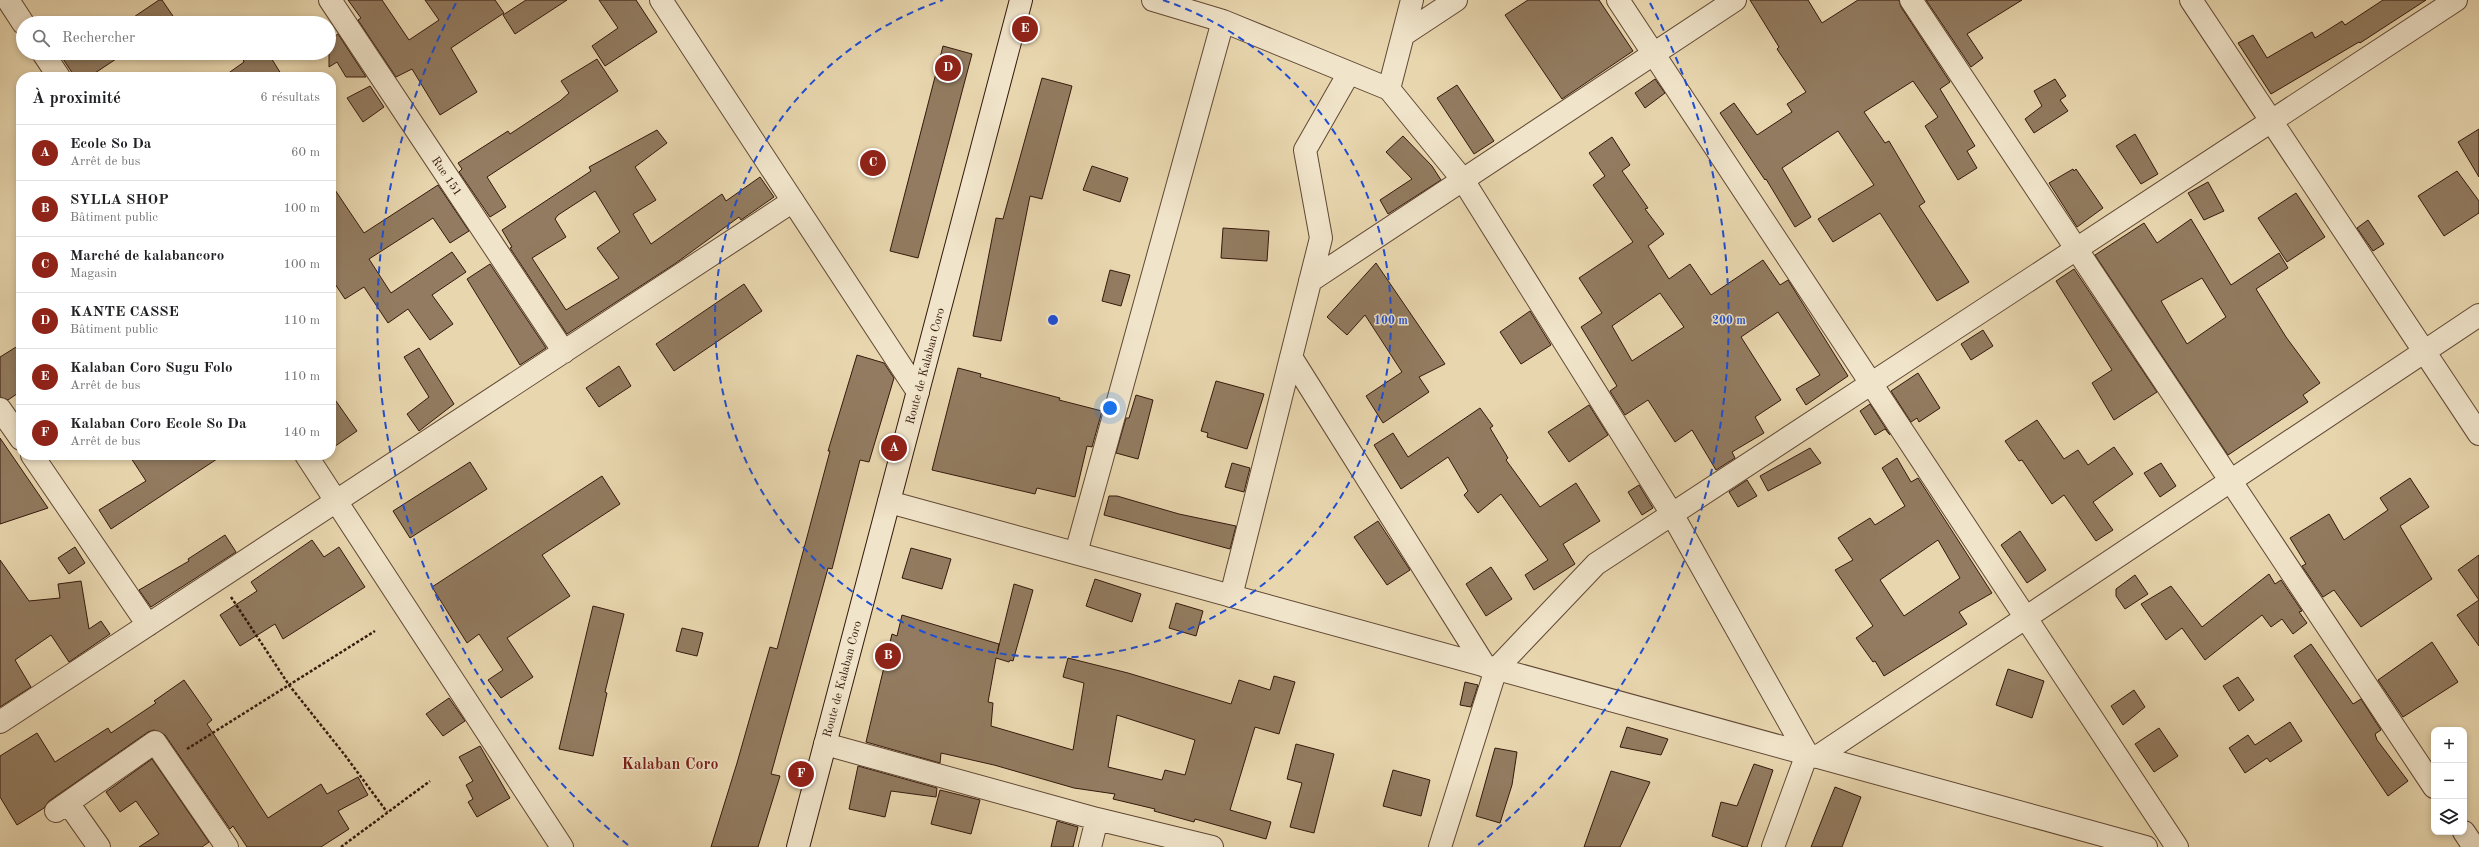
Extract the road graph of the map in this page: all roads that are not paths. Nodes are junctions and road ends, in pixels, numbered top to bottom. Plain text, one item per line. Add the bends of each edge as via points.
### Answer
1 (8, 0) edge
2 (330, 0) edge
3 (661, 0) edge
4 (1021, 0) edge
5 (1153, 0) edge
6 (1412, 0) edge
7 (1456, 0) edge
8 (1618, 0) edge
9 (1735, 0) edge
10 (1911, 0) edge
11 (2191, 0) edge
12 (2456, 0) edge
13 (18, 16) edge
14 (1223, 21) junction
15 (1403, 35) junction
16 (1654, 54) junction
17 (48, 60) edge
18 (56, 72) edge
19 (1349, 73) junction
20 (1389, 89) junction
21 (2271, 121) junction
22 (1463, 180) junction
23 (793, 201) junction
24 (2076, 249) junction
25 (1310, 281) junction
26 (2479, 316) edge
27 (564, 352) junction
28 (2425, 352) junction
29 (1291, 357) junction
30 (1871, 383) junction
31 (918, 392) junction
32 (0, 409) edge
33 (16, 433) edge
34 (2479, 434) edge
35 (35, 460) edge
36 (309, 460) edge
37 (2230, 481) junction
38 (336, 501) junction
39 (889, 502) junction
40 (1672, 514) junction
41 (1076, 553) junction
42 (1231, 596) junction
43 (2026, 617) junction
44 (148, 625) junction
45 (1491, 667) junction
46 (0, 722) edge
47 (825, 744) junction
48 (1812, 755) junction
49 (2431, 782) edge
50 (1097, 819) junction
51 (2466, 835) edge
52 (99, 847) edge
53 (228, 847) edge
54 (562, 847) edge
55 (798, 847) edge
56 (1090, 847) edge
57 (1212, 847) edge
58 (1440, 847) edge
59 (1773, 847) edge
60 (2146, 847) edge
61 (2177, 847) edge
62 (2474, 847) edge

1 - 13 street
2 - 27 street, Rue 151
3 - 23 street
4 - 31 street, Route de Kalaban Coro
5 - 14 street
6 - 15 street
7 - 15 street
8 - 16 street
9 - 16 street
10 - 24 street
11 - 21 street
12 - 21 street
14 - 19 street
14 - 41 street
15 - 20 street
16 - 22 street
16 - 30 street
17 - 18 street
19 - 20 street
19 - 25 street via 1305,150 1321,238
20 - 22 street
21 - 24 street
21 - 28 street
22 - 25 street
22 - 40 street
23 - 27 street
23 - 31 street
24 - 30 street
24 - 37 street
25 - 29 street
26 - 28 street
27 - 38 street
28 - 34 street
28 - 37 street
29 - 42 street
29 - 45 street
30 - 40 street
30 - 43 street
31 - 39 street, Route de Kalaban Coro
32 - 33 street
35 - 44 street
36 - 38 street
37 - 43 street
37 - 49 street
38 - 44 street
38 - 54 street
39 - 41 street
39 - 47 street, Route de Kalaban Coro
40 - 45 street via 1596,564
40 - 48 street
41 - 42 street
42 - 45 street
43 - 48 street
43 - 61 street
44 - 46 street
45 - 48 street
45 - 58 street
47 - 50 street
47 - 55 street, Route de Kalaban Coro
48 - 59 street
48 - 60 street
50 - 56 street
50 - 57 street
51 - 62 street
52 - 53 street via 62,807 155,742

